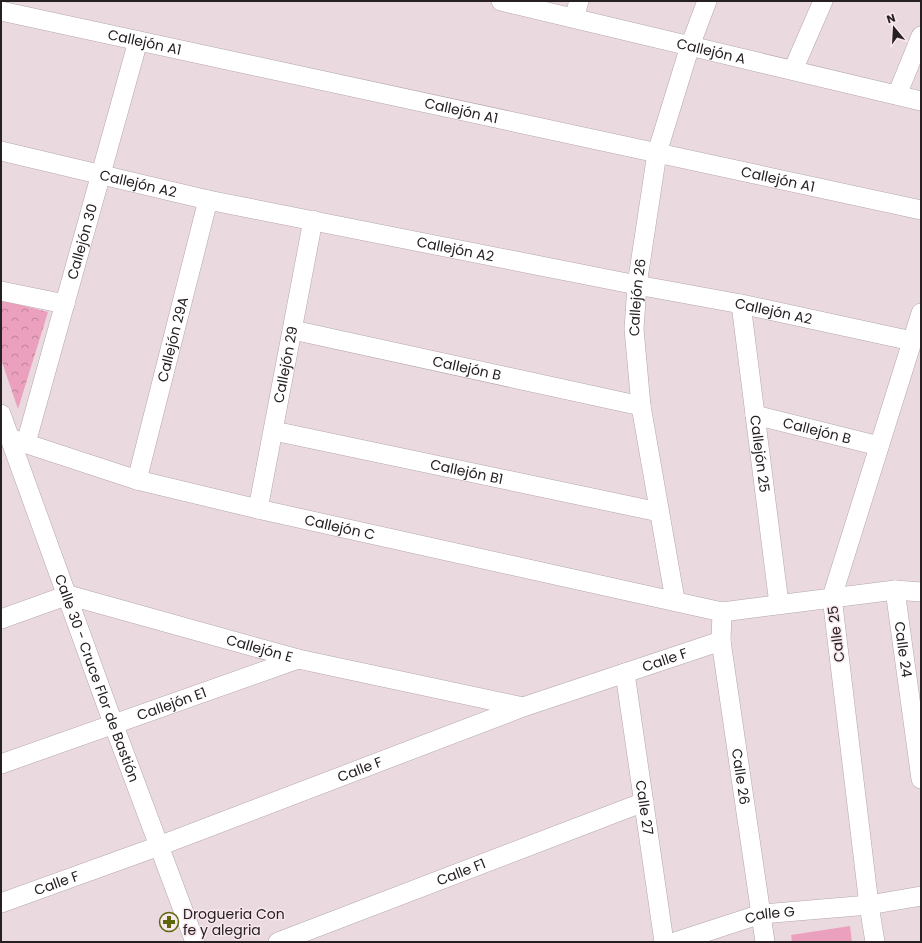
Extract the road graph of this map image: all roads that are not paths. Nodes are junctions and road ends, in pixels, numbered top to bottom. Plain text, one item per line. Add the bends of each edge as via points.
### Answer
1 (501, 1) edge
2 (707, 1) edge
3 (823, 1) edge
4 (577, 10) edge
5 (1, 11) edge
6 (921, 36) edge
7 (138, 41) junction
8 (690, 46) junction
9 (793, 70) junction
10 (897, 95) junction
11 (921, 101) edge
12 (1, 151) edge
13 (657, 153) junction
14 (100, 174) junction
15 (208, 200) junction
16 (921, 210) edge
17 (313, 220) junction
18 (637, 285) junction
19 (1, 291) edge
20 (65, 304) junction
21 (741, 304) junction
22 (921, 312) edge
23 (293, 330) junction
24 (912, 341) junction
25 (641, 406) junction
26 (755, 415) junction
27 (2, 416) edge
28 (274, 431) junction
29 (18, 441) junction
30 (879, 446) junction
31 (137, 480) junction
32 (258, 509) junction
33 (659, 512) junction
34 (895, 590) junction
35 (921, 592) edge
36 (68, 595) junction
37 (832, 597) junction
38 (675, 600) junction
39 (779, 604) junction
40 (722, 612) junction
41 (1, 619) edge
42 (722, 641) junction
43 (298, 659) junction
44 (625, 673) junction
45 (523, 707) junction
46 (113, 723) junction
47 (1, 764) edge
48 (921, 779) edge
49 (644, 802) junction
50 (159, 846) junction
51 (921, 896) edge
52 (1, 903) edge
53 (868, 905) junction
54 (761, 914) junction
55 (195, 942) edge
56 (278, 942) edge
57 (664, 942) edge
58 (675, 942) edge
59 (765, 942) edge
60 (874, 942) edge

1 - 4 street, Callejón A
2 - 8 street, Callejón 26
3 - 9 street
4 - 8 street, Callejón A
5 - 7 street, Callejón A1
6 - 10 street
7 - 13 street, Callejón A1
7 - 14 street, Callejón 30
8 - 9 street, Callejón A
8 - 13 street, Callejón 26
9 - 10 street, Callejón A
10 - 11 street, Callejón A
12 - 14 street, Callejón A2
13 - 16 street, Callejón A1
13 - 18 street, Callejón 26
14 - 15 street, Callejón A2
14 - 20 street, Callejón 30
15 - 17 street, Callejón A2
15 - 31 street, Callejón 29A
17 - 18 street, Callejón A2
17 - 23 street, Callejón 29
18 - 21 street, Callejón A2
18 - 25 street, Callejón 26 via 634,329
19 - 20 street
20 - 29 street, Callejón 30
21 - 24 street, Callejón A2
21 - 26 street, Callejón 25
22 - 24 street, Calle 25
23 - 25 street, Callejón B
23 - 28 street, Callejón 29
24 - 30 street, Calle 25
25 - 33 street, Callejón 26
26 - 30 street, Callejón B
26 - 39 street, Callejón 25
27 - 29 street, Calle 30 - Cruce Flor de Bastión
28 - 32 street, Callejón 29
28 - 33 street, Callejón B1
29 - 31 street, Callejón C
29 - 36 street, Calle 30 - Cruce Flor de Bastión
30 - 37 street, Calle 25
31 - 32 street, Callejón C
32 - 38 street, Callejón C
33 - 38 street, Callejón 26
34 - 35 street
34 - 37 street
34 - 48 street, Calle 24
36 - 41 street
36 - 43 street, Callejón E
36 - 46 street, Calle 30 - Cruce Flor de Bastión
37 - 39 street
37 - 53 street, Calle 25
38 - 40 street
39 - 40 street
40 - 42 street, Calle 26
42 - 44 street, Calle F
42 - 54 street, Calle 26
43 - 45 street, Callejón E
43 - 46 street, Callejón E1
44 - 45 street, Calle F
44 - 49 street, Calle 27
45 - 50 street, Calle F
46 - 47 street, Callejón E1
46 - 50 street, Calle 30 - Cruce Flor de Bastión
49 - 56 street, Calle F1
49 - 57 street, Calle 27
50 - 52 street, Calle F
50 - 55 street, Calle 30 - Cruce Flor de Bastión
51 - 53 street, Calle G
53 - 54 street, Calle G
53 - 60 street, Calle 25
54 - 58 street, Calle G
54 - 59 street, Calle 26

